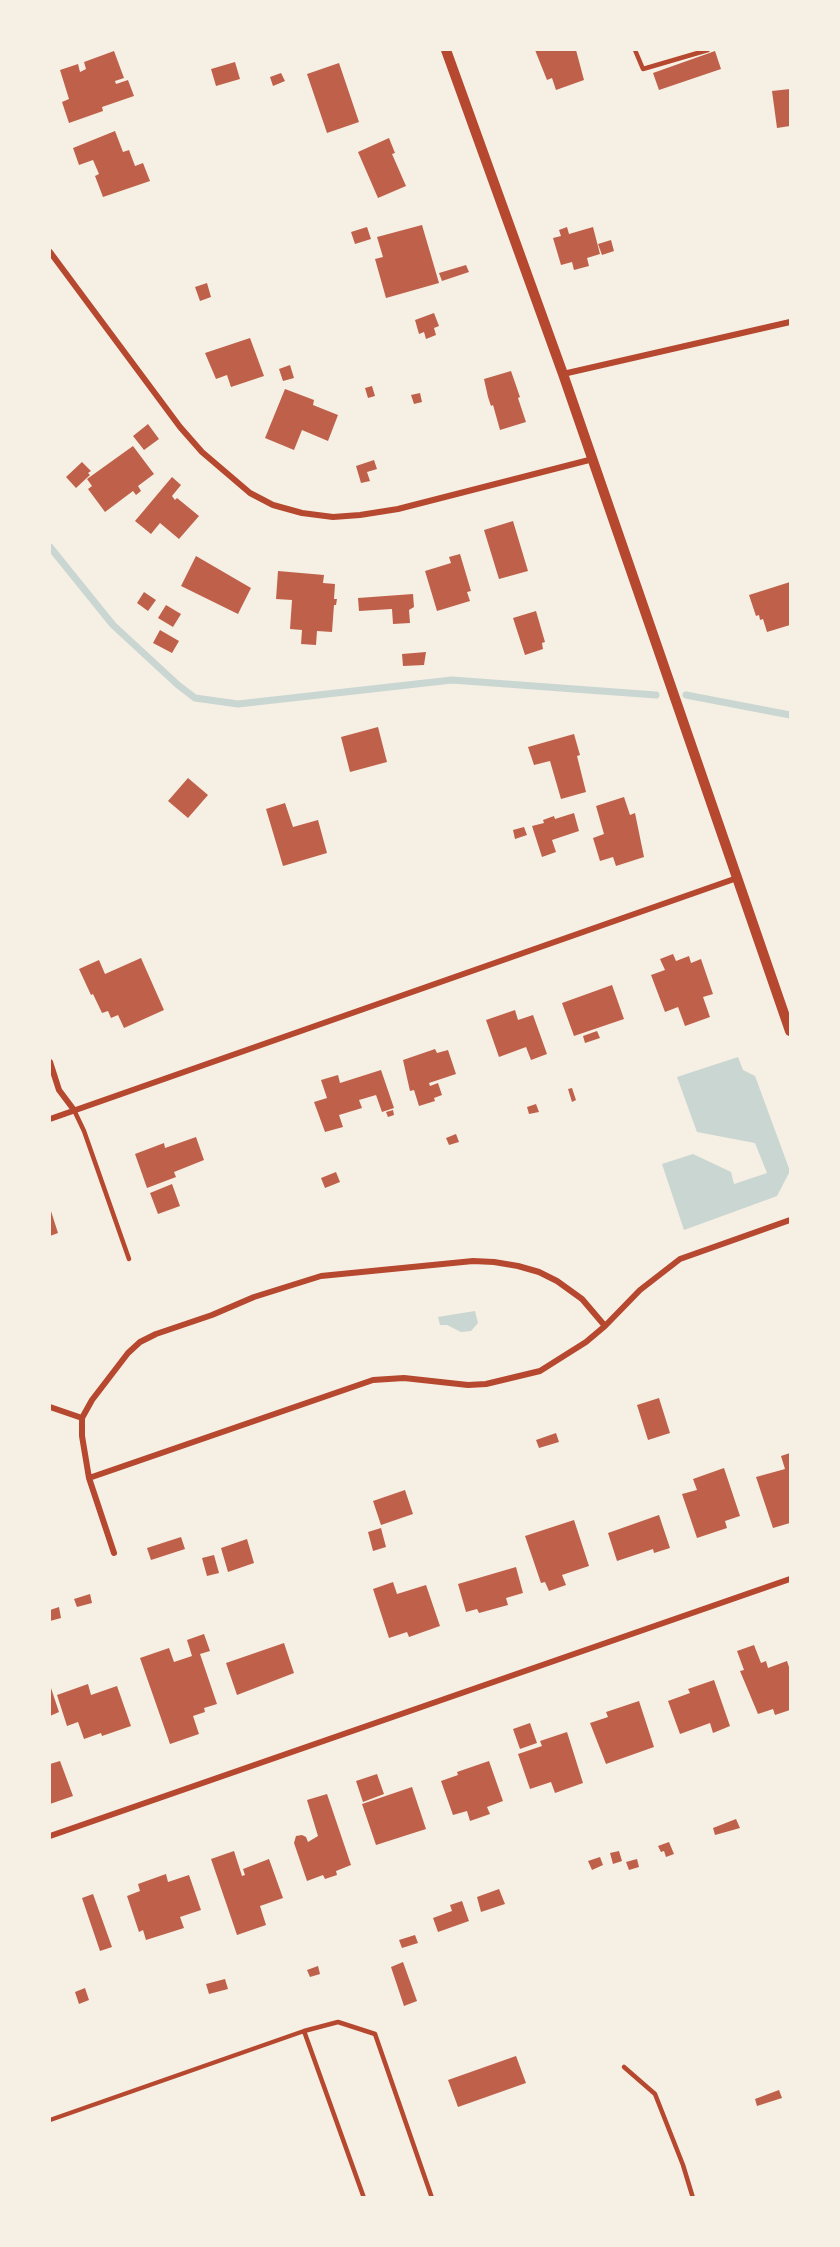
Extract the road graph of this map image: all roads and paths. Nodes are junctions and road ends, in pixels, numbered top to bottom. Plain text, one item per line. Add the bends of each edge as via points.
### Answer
1 (446, 50) edge
2 (635, 50) edge
3 (678, 50) edge
4 (708, 50) edge
5 (681, 57) junction
6 (50, 252) edge
7 (790, 322) edge
8 (563, 374) junction
9 (593, 459) junction
10 (737, 878) junction
11 (790, 1031) edge
12 (50, 1062) edge
13 (74, 1110) junction
14 (50, 1119) edge
15 (790, 1221) edge
16 (129, 1259) dead end
17 (605, 1326) junction
18 (50, 1407) edge
19 (82, 1418) junction
20 (88, 1478) junction
21 (114, 1553) dead end
22 (790, 1579) edge
23 (50, 1836) edge
24 (304, 2031) junction
25 (624, 2067) dead end
26 (50, 2120) edge
27 (364, 2198) edge
28 (432, 2198) edge
29 (693, 2198) edge

1 - 8 street
2 - 5 lane via 643,69
3 - 5 lane
4 - 5 lane
6 - 9 street via 180,428 250,493 273,505 333,517 360,515 398,509
7 - 8 street
8 - 9 street
9 - 10 street
10 - 11 street
10 - 13 street
12 - 13 street via 59,1090
13 - 14 street
13 - 16 lane
15 - 17 street via 680,1259 640,1290
17 - 19 street via 569,1289 519,1266 473,1262 321,1276 254,1297 140,1342 114,1369
17 - 20 street via 540,1371 522,1377 468,1385 404,1378 373,1380
18 - 19 street
19 - 20 street
20 - 21 street
22 - 23 street
24 - 26 lane
24 - 27 lane
24 - 28 lane via 338,2022 375,2034
25 - 29 lane via 655,2094

